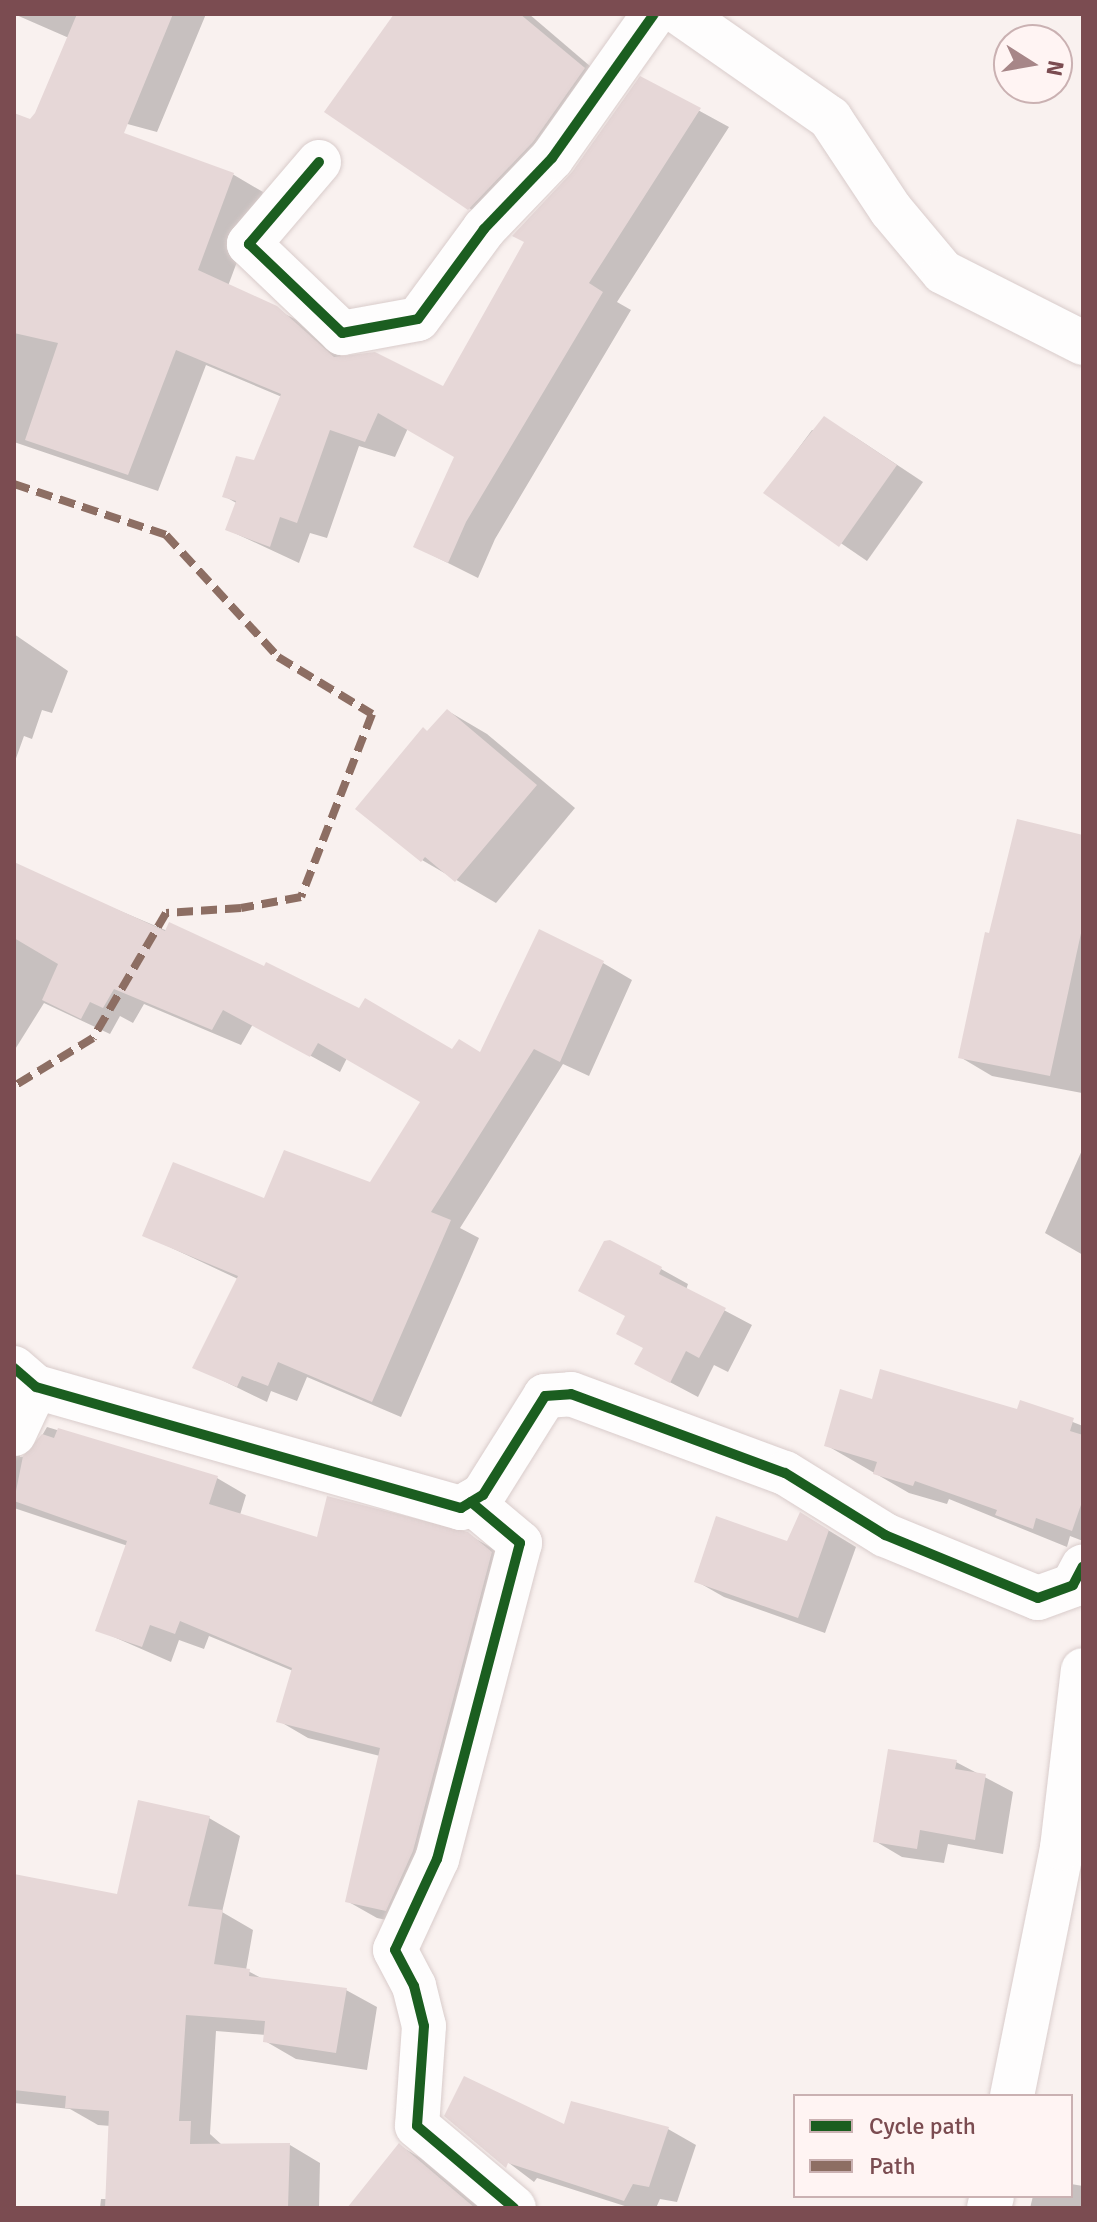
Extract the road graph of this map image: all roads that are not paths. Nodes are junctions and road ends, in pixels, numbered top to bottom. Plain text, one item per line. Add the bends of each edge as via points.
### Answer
1 (654, 14) edge
2 (681, 14) edge
3 (319, 162) dead end
4 (1083, 343) edge
5 (25, 1378) edge
6 (14, 1434) edge
7 (471, 1502) junction
8 (1083, 1566) edge
9 (1083, 1670) edge
10 (1012, 2094) edge
11 (514, 2208) edge

1 - 3 street via 552,158 484,229 418,319 342,333 249,244
2 - 4 street via 830,118 891,210 943,272
5 - 6 street
5 - 7 street via 461,1508
7 - 8 street via 483,1495 545,1396 571,1394 785,1473 885,1535 1038,1598 1073,1585
7 - 11 street via 520,1543 437,1859 395,1950 414,1986 424,2026 417,2126
9 - 10 street via 1062,1848

